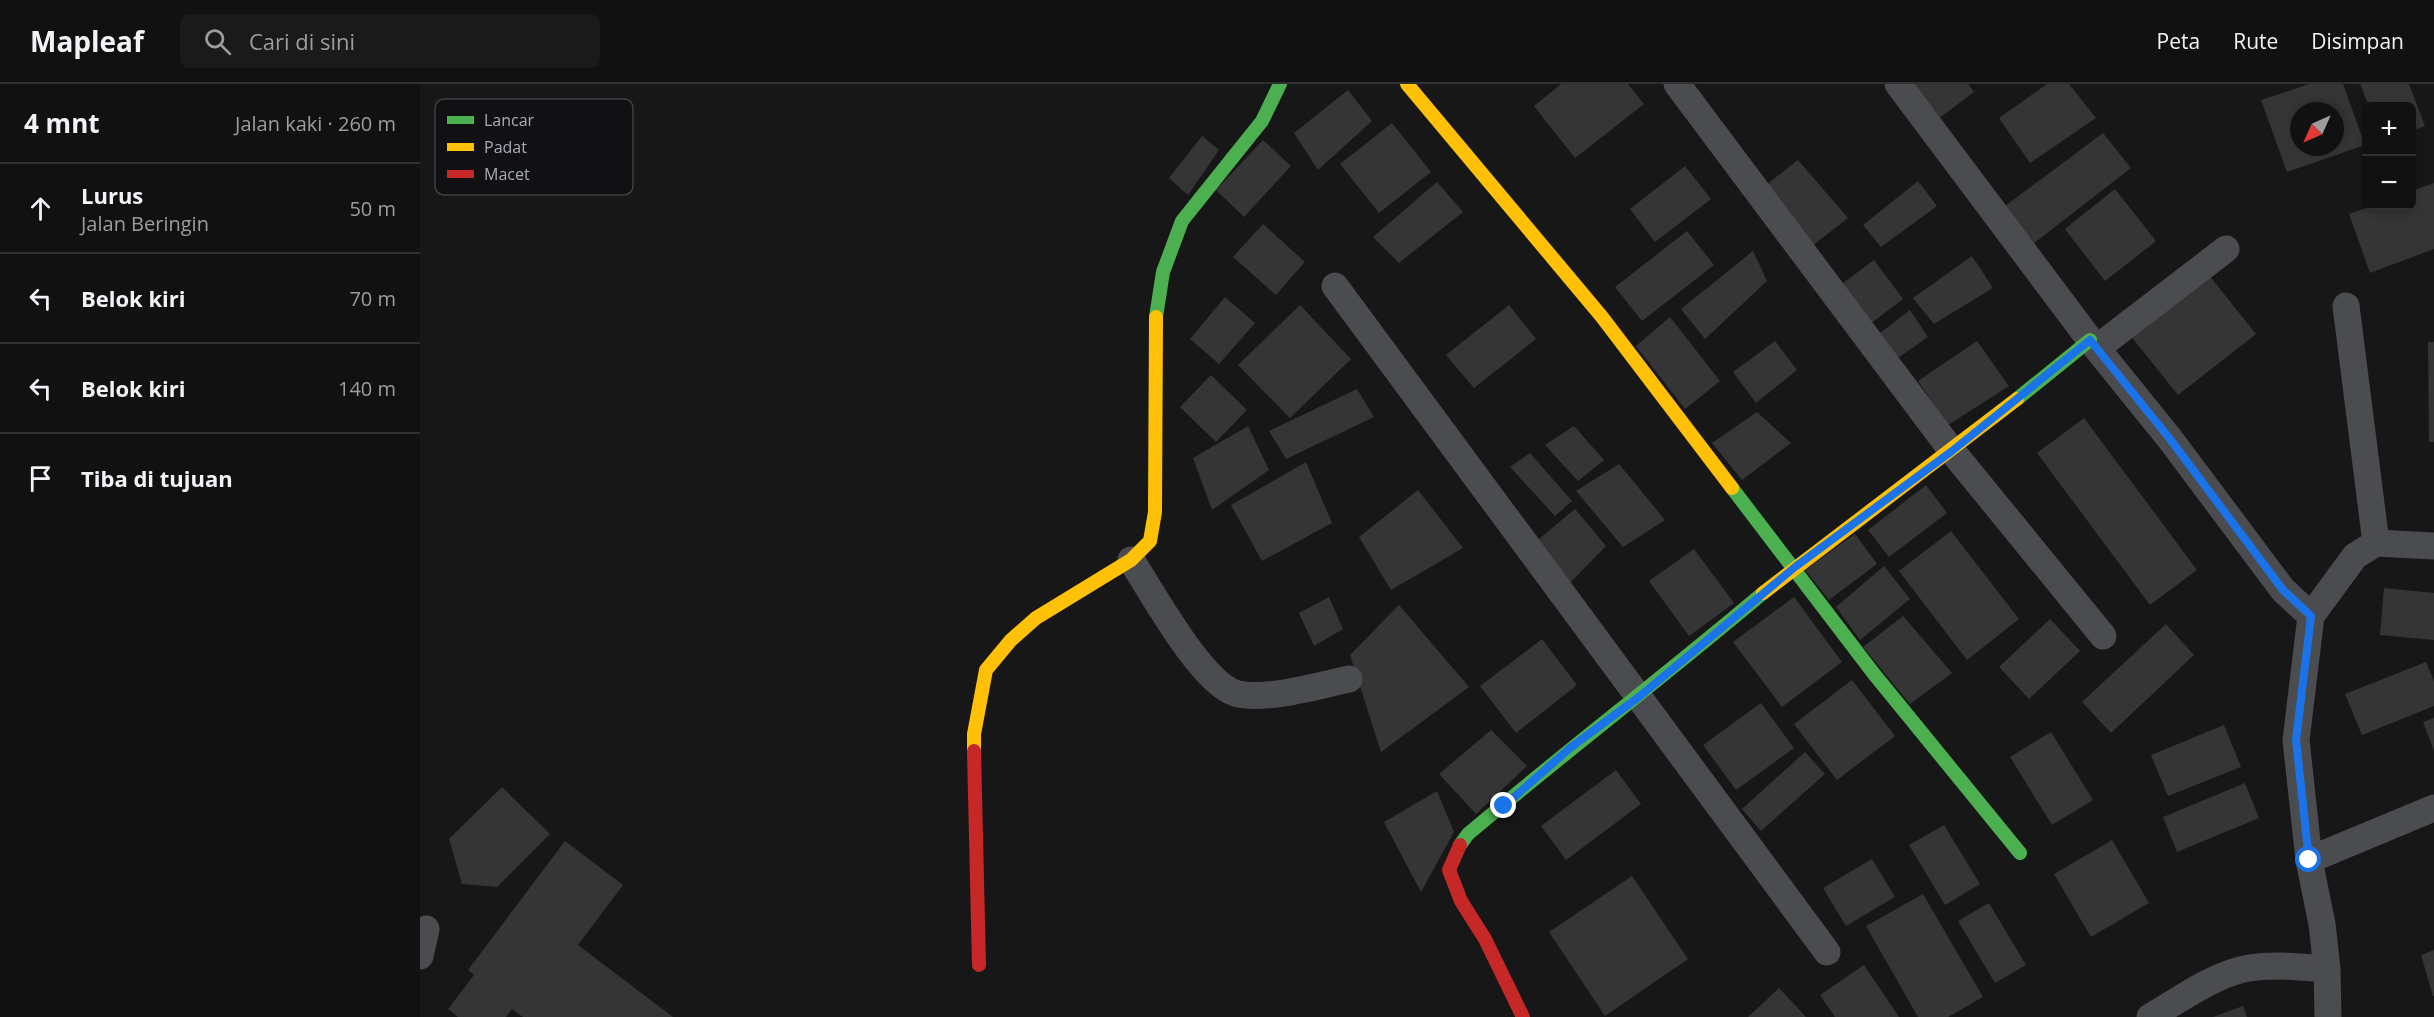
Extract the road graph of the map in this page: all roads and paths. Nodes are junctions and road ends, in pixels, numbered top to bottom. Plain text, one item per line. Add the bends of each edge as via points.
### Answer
1 (1280, 84) edge
2 (1407, 84) edge
3 (1677, 84) edge
4 (1898, 84) edge
5 (2226, 249) dead end
6 (1335, 286) dead end
7 (2346, 306) dead end
8 (2093, 344) junction
9 (1952, 451) junction
10 (2376, 543) junction
11 (2434, 546) edge
12 (1131, 560) junction
13 (1795, 567) junction
14 (2309, 614) junction
15 (2103, 636) dead end
16 (1349, 679) dead end
17 (1640, 696) junction
18 (2434, 807) edge
19 (2020, 853) dead end
20 (2309, 860) junction
21 (426, 929) dead end
22 (1827, 952) dead end
23 (420, 956) edge
24 (980, 965) dead end
25 (2319, 968) junction
26 (1523, 1017) edge
27 (2150, 1017) edge
28 (2328, 1017) edge

1 - 12 street via 1262,121 1182,221 1163,272 1156,316 1155,512 1150,541
2 - 13 street via 1602,317
3 - 9 street
4 - 8 street
5 - 8 street
6 - 17 street
7 - 10 street
8 - 9 street
8 - 14 street via 2283,590
9 - 13 street
9 - 15 street
10 - 11 street
10 - 14 street via 2355,556
12 - 16 street via 1200,666 1235,693 1278,695
12 - 24 street via 1036,618 986,670 974,734
13 - 17 street
13 - 19 street via 1874,674
14 - 20 street via 2296,740
17 - 22 street
17 - 26 street via 1570,748 1468,834 1456,850 1449,870 1461,901 1485,939
18 - 20 street
20 - 25 street via 2322,924
21 - 23 street
25 - 27 street via 2247,968 2222,976
25 - 28 street

